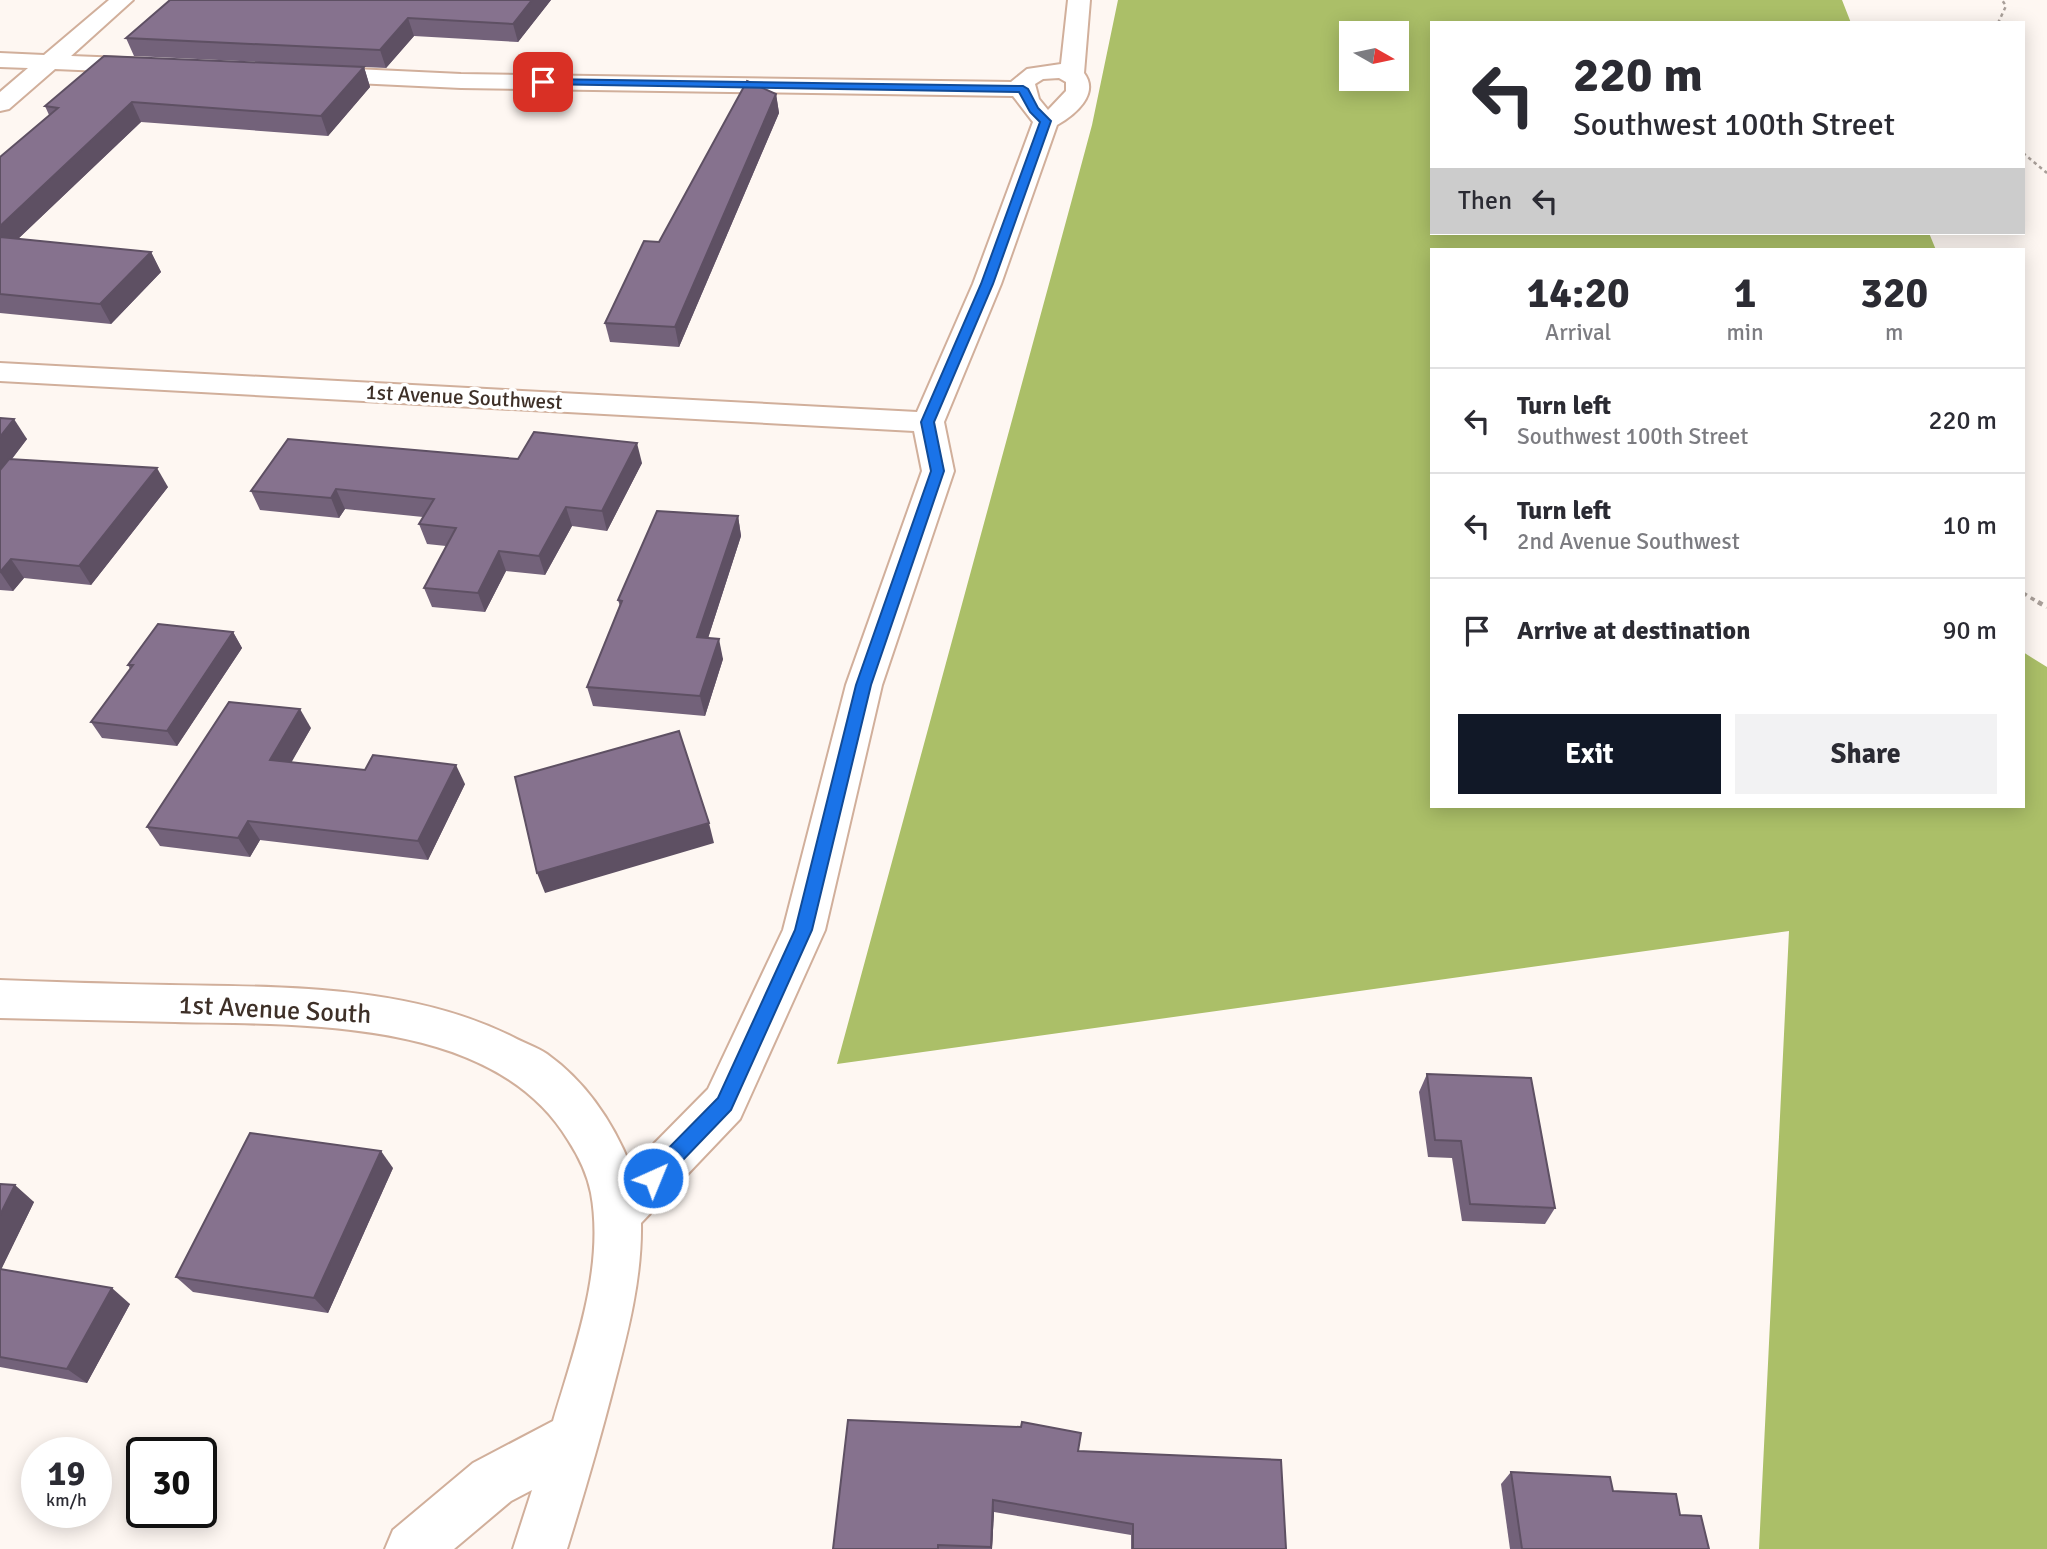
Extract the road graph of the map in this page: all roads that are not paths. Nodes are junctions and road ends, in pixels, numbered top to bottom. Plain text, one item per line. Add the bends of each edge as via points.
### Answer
1 (122, 0) edge
2 (1079, 0) edge
3 (0, 60) edge
4 (50, 61) junction
5 (173, 67) edge
6 (296, 73) edge
7 (1072, 74) junction
8 (1023, 89) junction
9 (0, 104) edge
10 (1046, 121) junction
11 (0, 372) edge
12 (928, 422) junction
13 (0, 999) edge
14 (617, 1214) junction
15 (576, 1437) junction
16 (412, 1549) edge
17 (540, 1549) edge

1 - 4 street
2 - 7 street
3 - 4 street
4 - 5 street
4 - 9 street
6 - 8 street via 461,81
7 - 8 street via 1041,72 1028,77
7 - 10 street via 1078,92 1062,112
8 - 10 street via 1033,110
10 - 12 street via 987,284
11 - 12 street, 1st Avenue Southwest
12 - 14 street via 937,471 864,685 804,930 724,1104
13 - 14 street, 1st Avenue South via 317,1007 436,1027 484,1044 547,1077 574,1104 610,1173
14 - 15 street, 1st Avenue South via 617,1263 608,1315
15 - 16 street via 492,1482
15 - 17 street, 1st Avenue South

